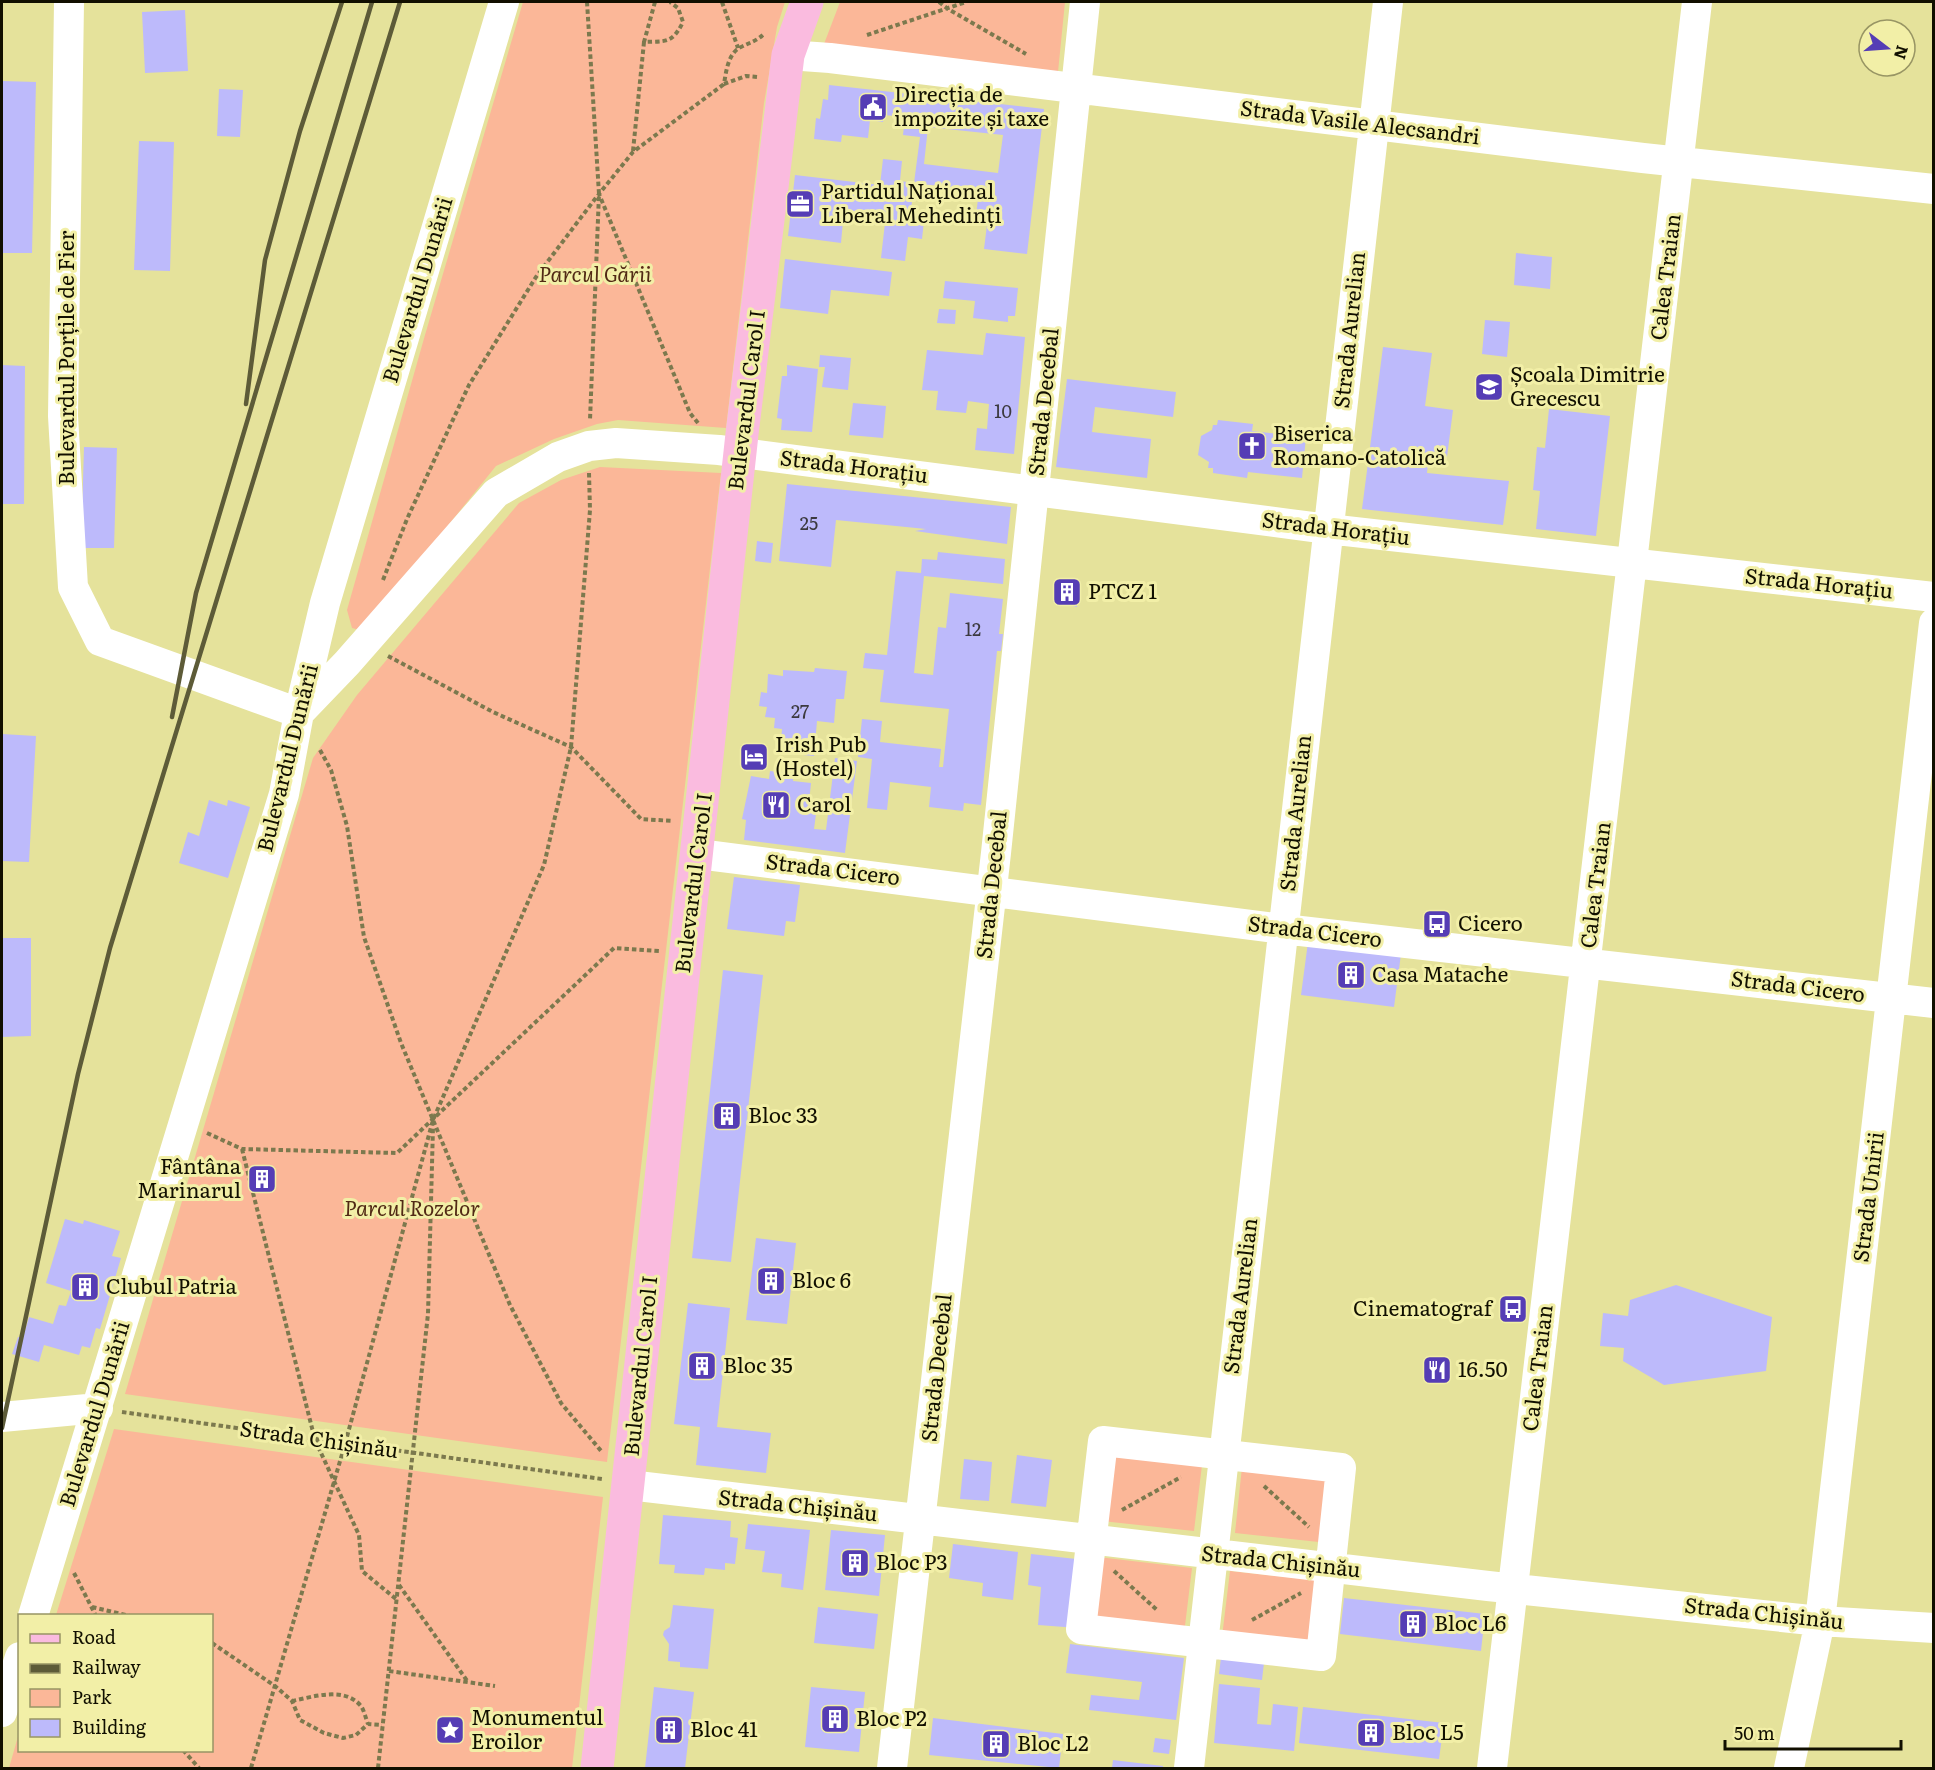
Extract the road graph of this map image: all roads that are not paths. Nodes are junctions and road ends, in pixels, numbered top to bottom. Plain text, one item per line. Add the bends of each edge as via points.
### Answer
1 (69, 2) edge
2 (504, 2) edge
3 (807, 2) edge
4 (1085, 2) edge
5 (1388, 2) edge
6 (1697, 2) edge
7 (788, 55) junction
8 (1076, 88) junction
9 (1373, 125) junction
10 (1679, 162) junction
11 (1934, 189) edge
12 (729, 451) junction
13 (1034, 491) junction
14 (1328, 529) junction
15 (1633, 563) junction
16 (1934, 597) edge
17 (1934, 624) edge
18 (299, 713) junction
19 (699, 838) junction
20 (992, 890) junction
21 (1283, 929) junction
22 (1587, 962) junction
23 (1892, 999) junction
24 (1934, 1003) edge
25 (98, 1408) junction
26 (2, 1417) edge
27 (1223, 1455) junction
28 (629, 1485) junction
29 (920, 1519) junction
30 (1092, 1537) junction
31 (1213, 1556) junction
32 (1330, 1562) junction
33 (1513, 1588) junction
34 (34, 1614) edge
35 (1820, 1621) junction
36 (1934, 1628) edge
37 (1210, 1645) junction
38 (18, 1663) edge
39 (2, 1712) edge
40 (597, 1768) edge
41 (892, 1768) edge
42 (1189, 1768) edge
43 (1492, 1768) edge
44 (1789, 1768) edge

1 - 18 street, Bulevardul Porțile de Fier via 63,416 73,587 100,640
2 - 18 street, Bulevardul Dunării via 326,603
3 - 7 main road, Bulevardul Carol I
4 - 8 street, Strada Decebal
5 - 9 street, Strada Aurelian
6 - 10 street, Calea Traian
7 - 8 street, Strada Vasile Alecsandri
7 - 12 main road, Bulevardul Carol I
8 - 9 street, Strada Vasile Alecsandri
8 - 13 street, Strada Decebal
9 - 10 street, Strada Vasile Alecsandri
9 - 14 street, Strada Aurelian
10 - 11 street, Strada Vasile Alecsandri
10 - 15 street, Calea Traian
12 - 13 street, Strada Horațiu
12 - 18 street, Strada Horațiu via 616,443 589,446 558,456 496,493
12 - 19 main road, Bulevardul Carol I
13 - 14 street, Strada Horațiu
13 - 20 street, Strada Decebal
14 - 15 street, Strada Horațiu
14 - 21 street, Strada Aurelian
15 - 16 street, Strada Horațiu
15 - 22 street, Calea Traian
17 - 23 street, Strada Unirii
18 - 25 street, Bulevardul Dunării via 284,794
19 - 20 street, Strada Cicero
19 - 28 main road, Bulevardul Carol I
20 - 21 street, Strada Cicero
20 - 29 street, Strada Decebal
21 - 22 street, Strada Cicero
21 - 27 street, Strada Aurelian
22 - 23 street, Strada Cicero
22 - 33 street, Calea Traian
23 - 24 street, Strada Cicero
23 - 35 street, Strada Unirii
25 - 26 street
25 - 34 street, Bulevardul Dunării
27 - 30 street via 1103,1442
27 - 31 street, Strada Aurelian
27 - 32 street via 1341,1468
28 - 29 street, Strada Chișinău
28 - 40 main road, Bulevardul Carol I
29 - 30 street, Strada Chișinău
29 - 41 street, Strada Decebal
30 - 31 street, Strada Chișinău
30 - 37 street via 1081,1629
31 - 32 street, Strada Chișinău
31 - 37 street, Strada Aurelian
32 - 33 street, Strada Chișinău
32 - 37 street via 1321,1656
33 - 35 street, Strada Chișinău
33 - 43 street, Calea Traian
35 - 36 street, Strada Chișinău
35 - 44 street, Strada Unirii
37 - 42 street, Strada Aurelian
38 - 39 street

